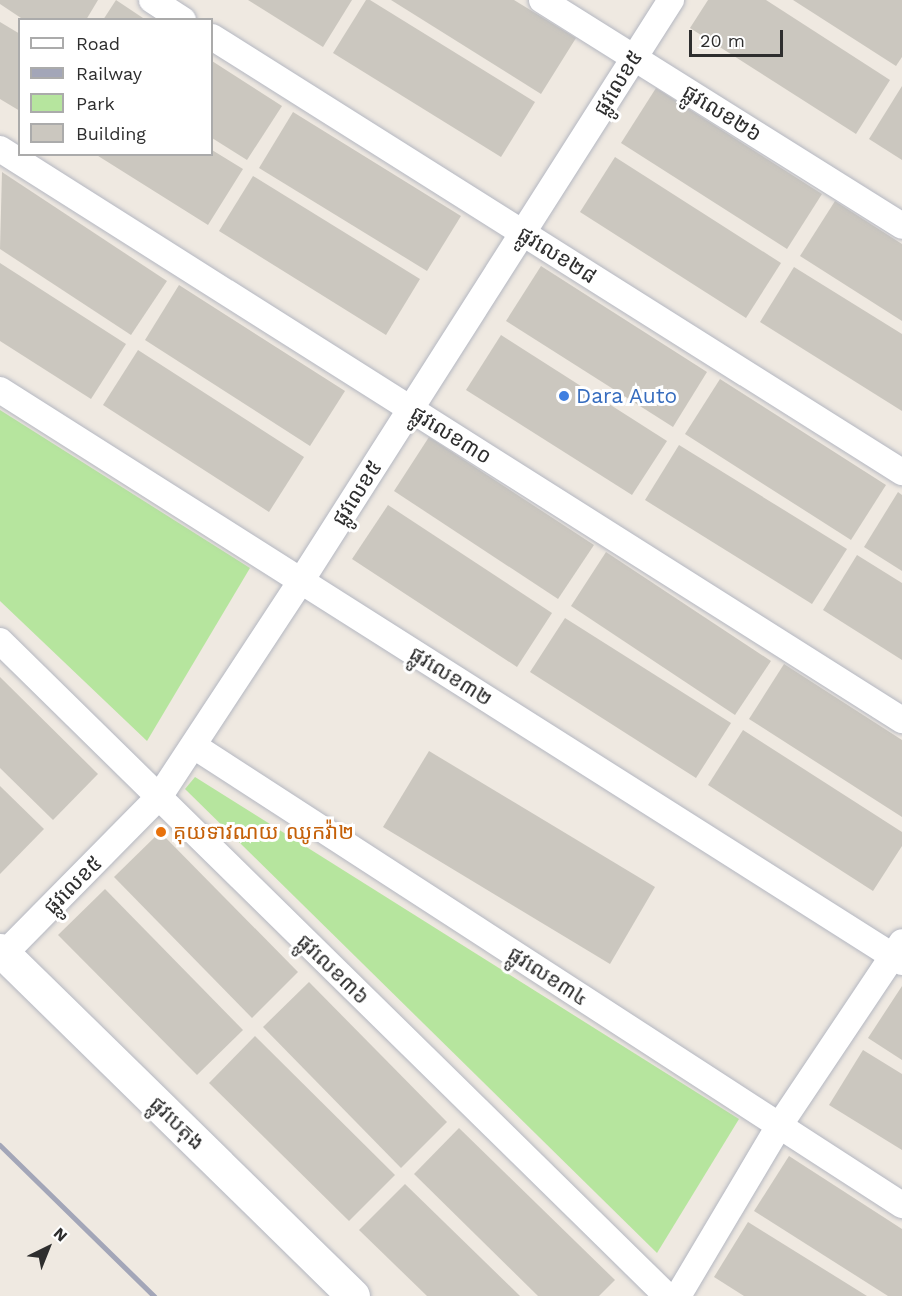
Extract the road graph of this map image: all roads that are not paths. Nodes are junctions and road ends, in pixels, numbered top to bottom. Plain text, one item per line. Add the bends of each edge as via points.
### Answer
1 (152, 0) edge
2 (542, 0) edge
3 (670, 0) edge
4 (180, 18) edge
5 (213, 38) edge
6 (634, 58) junction
7 (0, 149) edge
8 (902, 226) edge
9 (522, 234) junction
10 (0, 390) edge
11 (410, 409) junction
12 (902, 472) edge
13 (301, 581) junction
14 (0, 641) edge
15 (902, 720) edge
16 (194, 746) junction
17 (159, 797) junction
18 (2, 952) edge
19 (899, 954) edge
20 (779, 1126) junction
21 (902, 1205) edge
22 (353, 1296) edge
23 (667, 1296) edge
24 (678, 1296) edge

1 - 4 street
2 - 6 street, ផ្លូវលេខ២៦
3 - 6 street, ផ្លូវលេខ៥
5 - 9 street, ផ្លូវលេខ២៨
6 - 8 street, ផ្លូវលេខ២៦
6 - 9 street, ផ្លូវលេខ៥
7 - 11 street, ផ្លូវលេខ៣០
9 - 11 street, ផ្លូវលេខ៥
9 - 12 street, ផ្លូវលេខ២៨
10 - 13 street, ផ្លូវលេខ៣២
11 - 13 street, ផ្លូវលេខ៥
11 - 15 street, ផ្លូវលេខ៣០
13 - 16 street, ផ្លូវលេខ៥
13 - 19 street, ផ្លូវលេខ៣២
14 - 17 street, ផ្លូវលេខ៣៦
16 - 17 street, ផ្លូវលេខ៥
16 - 20 street, ផ្លូវលេខ៣៤
17 - 18 street, ផ្លូវលេខ៥
17 - 23 street, ផ្លូវលេខ៣៦
18 - 22 main road, ផ្លូវបេតុង
19 - 20 street
20 - 21 street, ផ្លូវលេខ៣៤
20 - 24 street

